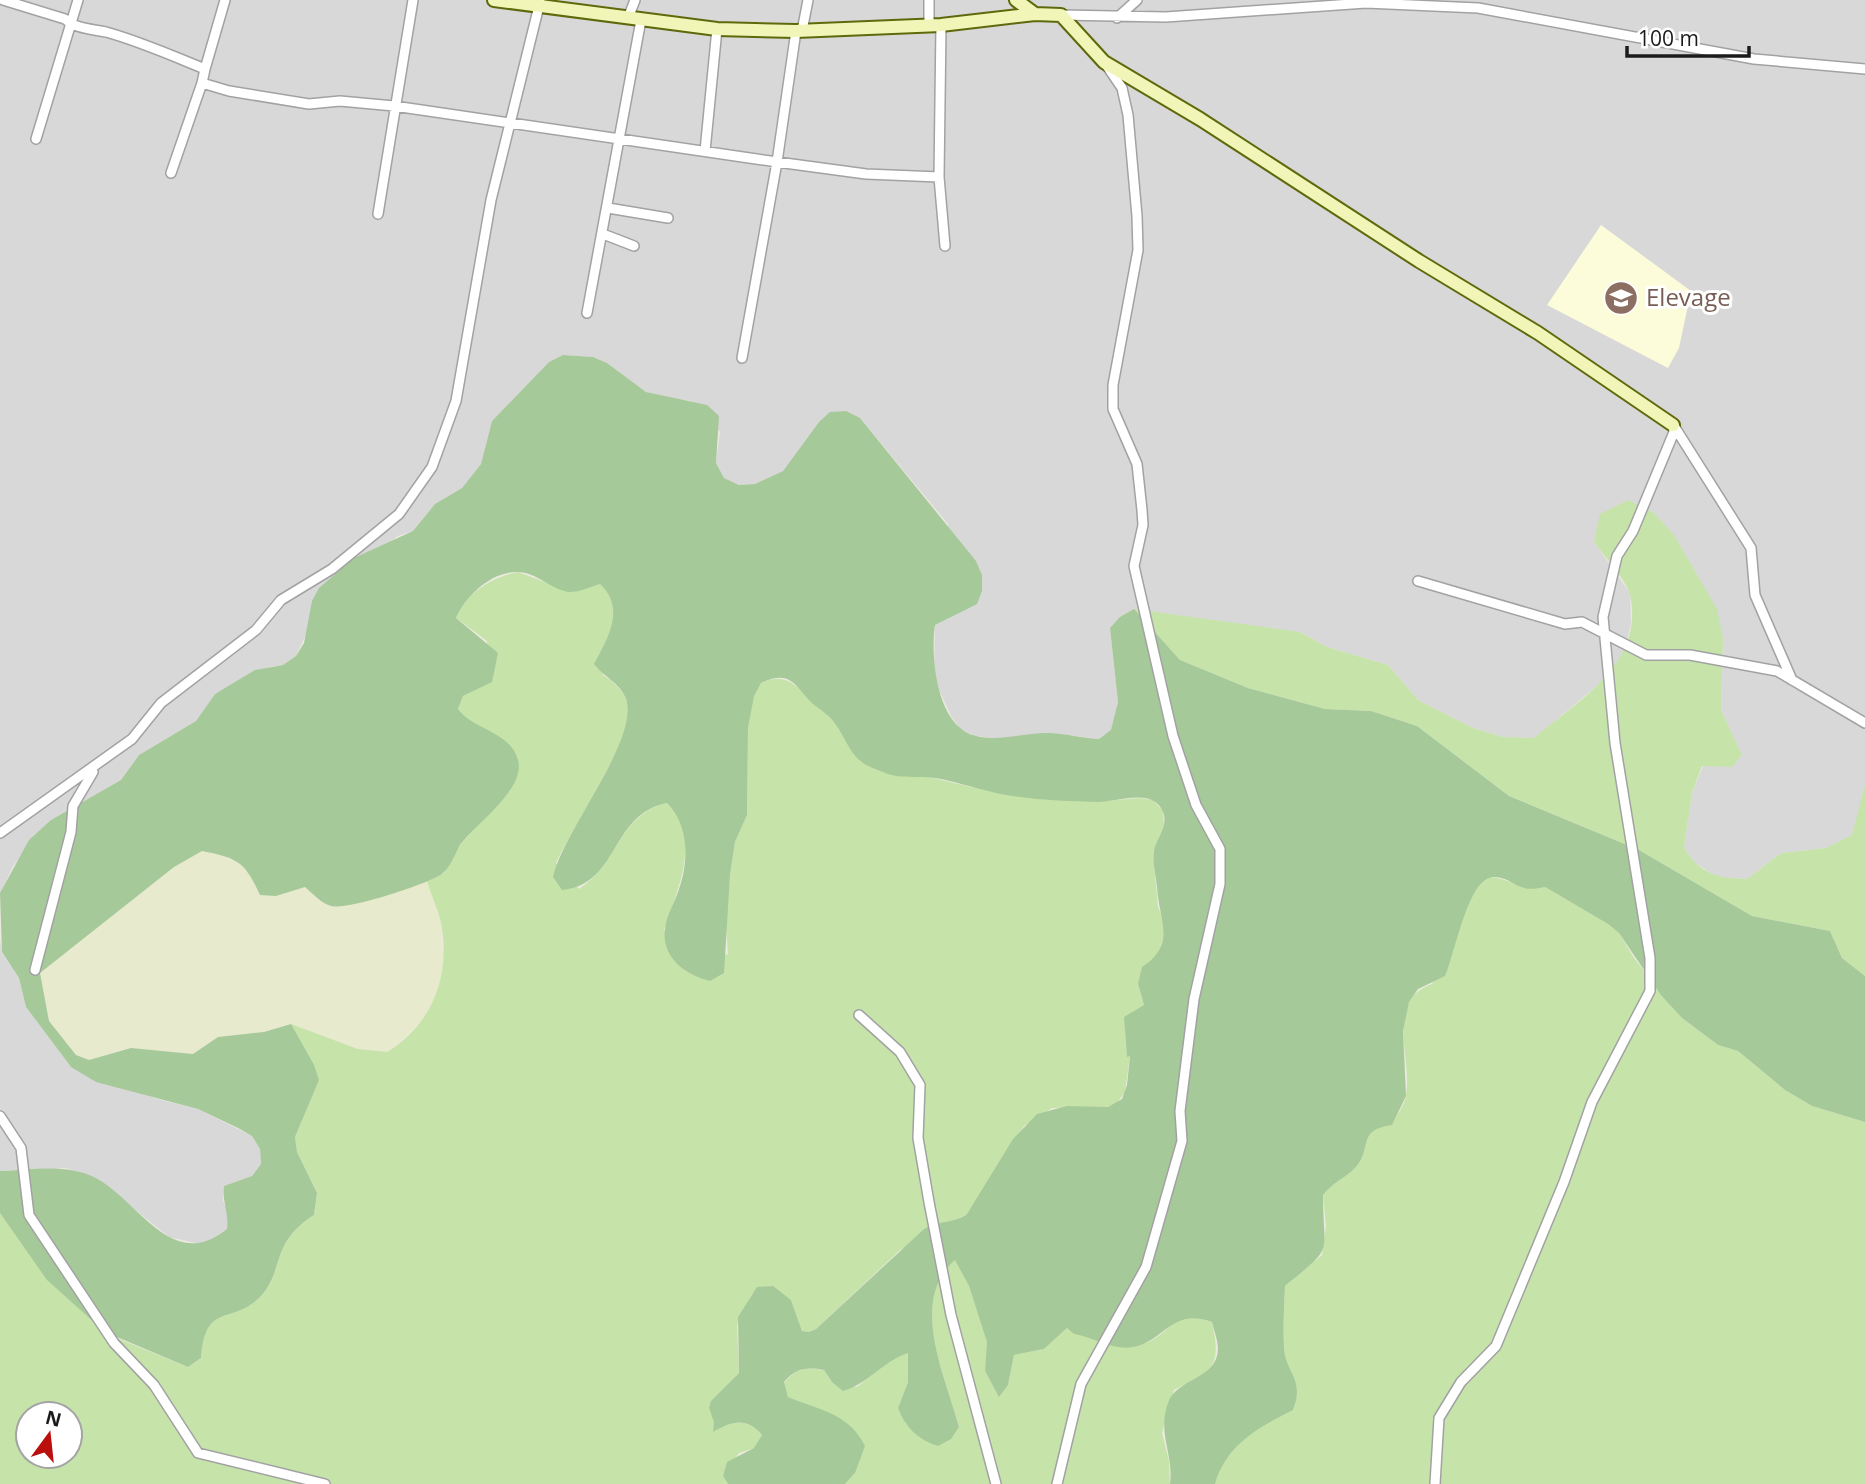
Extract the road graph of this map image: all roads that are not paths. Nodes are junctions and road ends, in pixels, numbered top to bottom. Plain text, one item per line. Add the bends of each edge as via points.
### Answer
1 (3, 0) edge
2 (78, 0) edge
3 (225, 0) edge
4 (413, 0) edge
5 (494, 0) edge
6 (635, 0) edge
7 (808, 0) edge
8 (929, 0) edge
9 (1016, 0) edge
10 (1137, 0) edge
11 (540, 3) edge
12 (1035, 14) junction
13 (1061, 15) junction
14 (1116, 18) junction
15 (634, 19) junction
16 (72, 25) junction
17 (935, 25) junction
18 (717, 29) junction
19 (799, 31) junction
20 (1104, 62) junction
21 (205, 69) junction
22 (1865, 69) edge
23 (202, 83) junction
24 (394, 106) junction
25 (512, 121) junction
26 (621, 138) junction
27 (36, 139) dead end
28 (705, 151) junction
29 (777, 162) junction
30 (171, 173) dead end
31 (939, 177) junction
32 (608, 208) junction
33 (378, 214) dead end
34 (668, 218) dead end
35 (603, 234) junction
36 (634, 246) dead end
37 (945, 246) dead end
38 (587, 313) dead end
39 (742, 358) dead end
40 (1673, 425) junction
41 (1418, 581) dead end
42 (1605, 634) junction
43 (1792, 680) junction
44 (1865, 723) edge
45 (95, 768) junction
46 (0, 833) edge
47 (34, 971) dead end
48 (859, 1015) dead end
49 (0, 1116) edge
50 (325, 1484) edge
51 (996, 1484) edge
52 (1057, 1484) edge
53 (1435, 1484) edge

1 - 16 street
2 - 16 street
3 - 21 street
4 - 24 street
5 - 11 street
6 - 15 street
7 - 19 street
8 - 17 street
9 - 12 street
10 - 14 street
11 - 15 street
11 - 25 street
12 - 13 street
12 - 17 street
13 - 14 street
13 - 20 street
14 - 22 street via 1366,3 1478,8 1754,59
15 - 18 street
15 - 26 street
16 - 21 street
16 - 27 street
17 - 19 street
17 - 31 street
18 - 19 street
18 - 28 street
19 - 29 street
20 - 40 street via 1538,333
20 - 52 street via 1122,88 1128,115 1137,216 1138,250 1113,385 1114,409 1137,464 1143,525 1133,566 1173,736 1196,805 1220,849 1220,884 1194,999 1180,1111 1181,1141 1146,1266 1081,1384
21 - 23 street
23 - 24 street via 229,92 309,104 340,101
23 - 30 street
24 - 25 street
24 - 33 street
25 - 26 street
25 - 45 street via 491,200 456,401 447,432 418,491 382,529 332,569 281,600 256,630 161,703 132,739
26 - 28 street
26 - 32 street
28 - 29 street
29 - 31 street via 866,174
29 - 39 street
31 - 37 street
32 - 34 street via 653,209
32 - 35 street
35 - 36 street
35 - 38 street
40 - 42 street via 1633,531 1617,556 1603,617
40 - 43 street via 1751,548 1755,595
41 - 42 street via 1565,624 1582,622
42 - 43 street via 1646,655 1690,655 1777,671
42 - 53 street via 1615,743 1650,958 1650,991 1592,1102 1496,1346 1461,1382 1439,1418
43 - 44 street
45 - 46 street
45 - 47 street via 73,806 71,832
48 - 51 street via 900,1052 920,1086 918,1138 929,1202 951,1315
49 - 50 street via 21,1148 29,1215 114,1343 154,1385 198,1453

